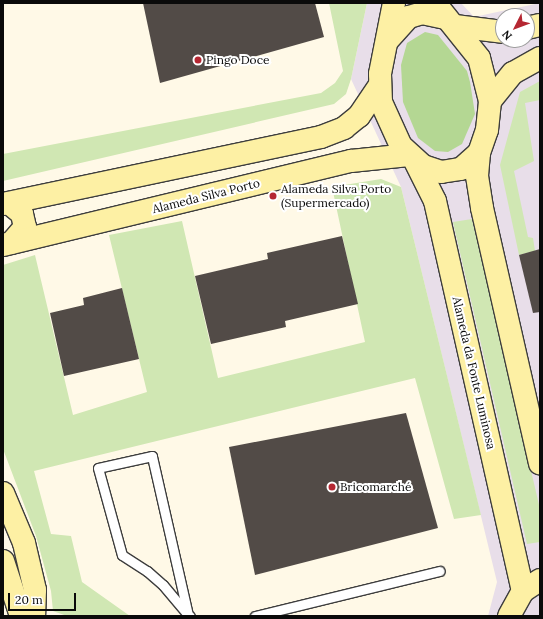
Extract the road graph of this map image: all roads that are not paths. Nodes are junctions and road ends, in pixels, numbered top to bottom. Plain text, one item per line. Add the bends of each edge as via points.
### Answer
1 (394, 3) edge
2 (445, 16) edge
3 (495, 30) edge
4 (387, 43) junction
5 (540, 58) edge
6 (379, 86) junction
7 (490, 101) junction
8 (479, 153) junction
9 (412, 157) junction
10 (6, 203) edge
11 (7, 244) edge
12 (540, 463) edge
13 (3, 493) edge
14 (3, 561) edge
15 (440, 571) dead end
16 (532, 585) edge
17 (22, 616) edge
18 (34, 616) edge
19 (189, 616) edge
20 (255, 616) edge
21 (509, 616) edge

1 - 4 main road, Alameda da Fonte Luminosa
2 - 3 main road
2 - 4 main road, Alameda da Fonte Luminosa via 422,13 409,17 394,28
2 - 7 main road, Alameda da Fonte Luminosa via 479,58
4 - 6 main road, Alameda da Fonte Luminosa
5 - 7 main road via 517,69
6 - 9 main road, Alameda da Fonte Luminosa via 386,118
6 - 10 main road via 359,116 344,128 321,137
7 - 8 main road, Alameda da Fonte Luminosa via 488,130
8 - 9 main road, Alameda da Fonte Luminosa via 461,169 452,172 433,171
8 - 12 main road, Alameda da Fonte Luminosa via 478,185 482,208
9 - 11 main road, Alameda Silva Porto via 351,161
9 - 16 main road, Alameda da Fonte Luminosa via 435,201
10 - 11 main road via 22,214 25,227
13 - 18 main road via 24,543 34,583
14 - 17 main road
15 - 20 lane
16 - 21 main road
19 - 19 lane via 152,456 98,468 122,555 163,585

